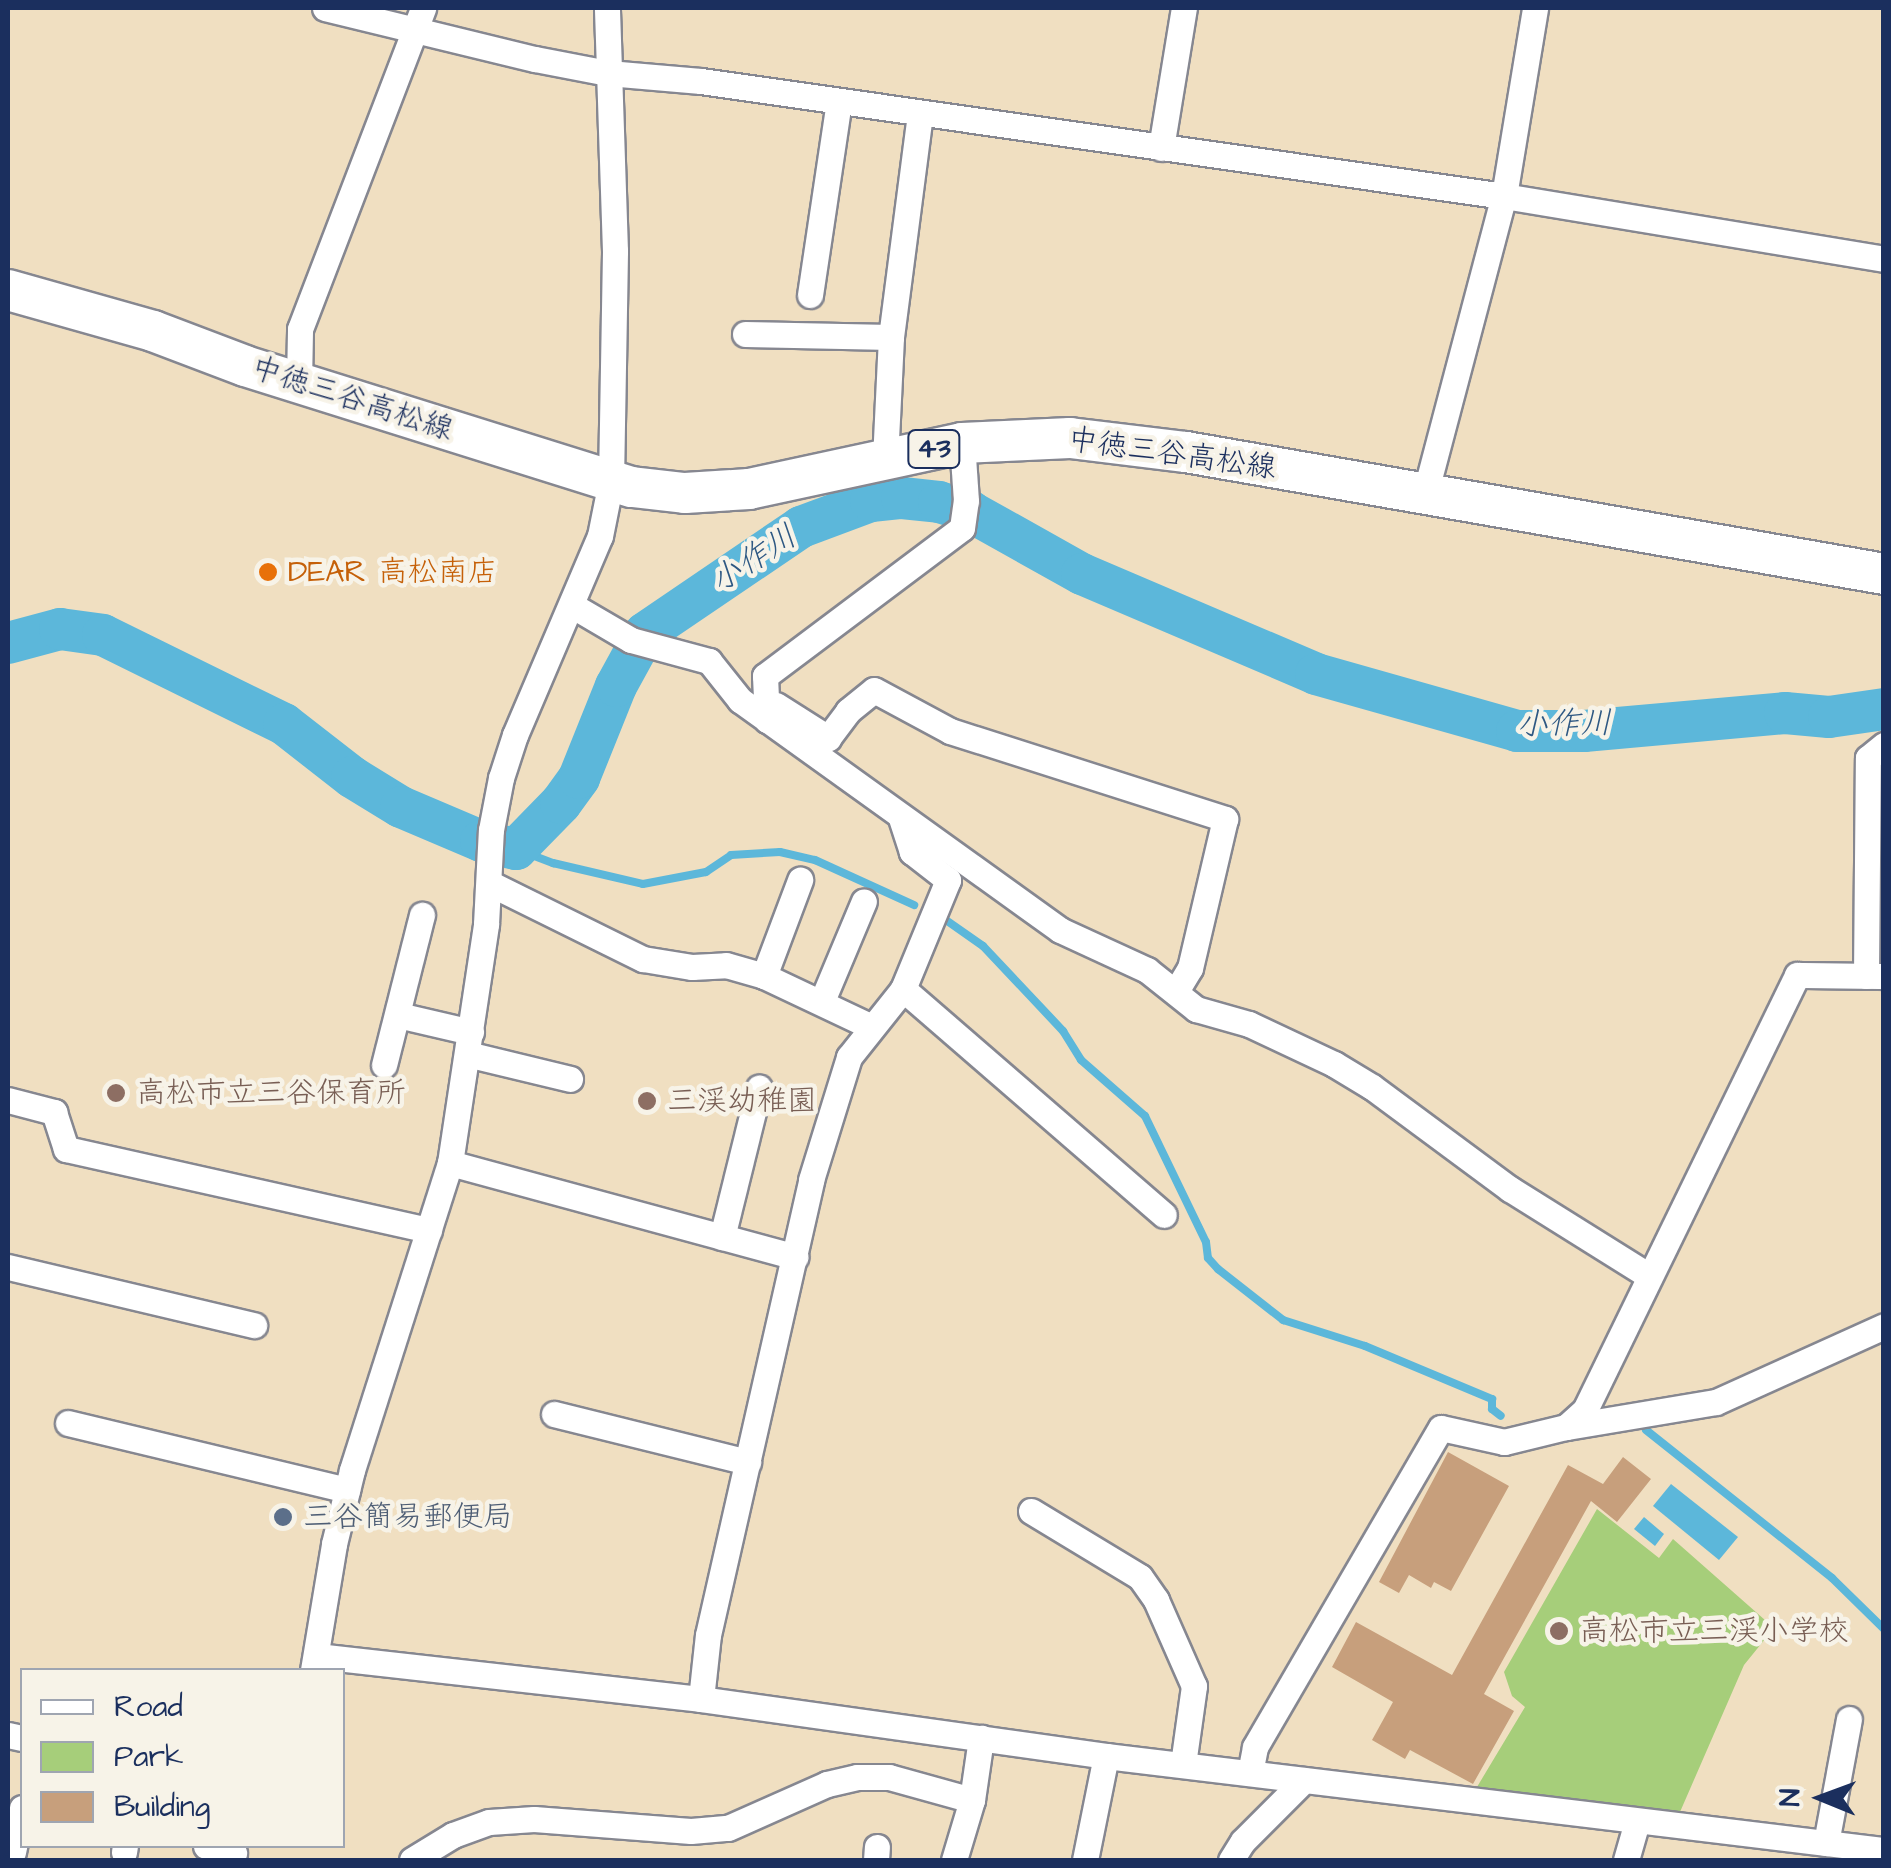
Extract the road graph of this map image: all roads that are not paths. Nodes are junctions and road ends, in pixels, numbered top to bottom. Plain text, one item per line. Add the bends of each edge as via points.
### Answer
1 (325, 8) edge
2 (607, 8) edge
3 (1184, 8) edge
4 (1535, 8) edge
5 (420, 19) edge
6 (608, 73) junction
7 (839, 101) junction
8 (920, 113) junction
9 (1161, 148) junction
10 (1504, 196) junction
11 (1884, 258) edge
12 (8, 290) edge
13 (810, 295) dead end
14 (745, 334) dead end
15 (891, 338) junction
16 (299, 383) junction
17 (962, 443) junction
18 (886, 460) junction
19 (610, 481) junction
20 (1425, 494) junction
21 (1884, 574) edge
22 (573, 606) junction
23 (767, 720) junction
24 (1884, 745) edge
25 (900, 816) junction
26 (800, 880) dead end
27 (489, 883) junction
28 (864, 901) dead end
29 (422, 915) dead end
30 (764, 976) junction
31 (1875, 976) edge
32 (903, 989) junction
33 (1176, 991) junction
34 (822, 1001) junction
35 (398, 1015) junction
36 (870, 1026) junction
37 (469, 1043) junction
38 (384, 1065) dead end
39 (570, 1079) dead end
40 (759, 1087) dead end
41 (8, 1100) edge
42 (450, 1162) junction
43 (1164, 1214) dead end
44 (428, 1230) junction
45 (722, 1237) junction
46 (795, 1256) junction
47 (8, 1268) edge
48 (1649, 1276) junction
49 (254, 1325) dead end
50 (1880, 1337) edge
51 (554, 1414) dead end
52 (68, 1423) dead end
53 (1566, 1428) junction
54 (748, 1462) junction
55 (347, 1490) junction
56 (1030, 1512) dead end
57 (316, 1663) edge
58 (701, 1699) junction
59 (1849, 1719) dead end
60 (982, 1738) junction
61 (1106, 1756) junction
62 (1184, 1764) junction
63 (1250, 1773) junction
64 (1304, 1780) junction
65 (972, 1800) junction
66 (20, 1818) edge
67 (1637, 1822) junction
68 (1826, 1843) junction
69 (1884, 1850) edge
70 (13, 1852) dead end
71 (412, 1860) edge
72 (954, 1860) edge
73 (1085, 1860) edge
74 (1231, 1860) edge
75 (1626, 1860) edge

1 - 5 street
2 - 6 street
3 - 9 street
4 - 10 street
5 - 6 street
5 - 16 street via 300,329
6 - 7 street
6 - 19 street via 615,251
7 - 8 street
7 - 13 street
8 - 9 street
8 - 15 street
9 - 10 street
10 - 11 street
10 - 20 street
12 - 16 main road, 中徳三谷高松線 / 43 via 153,331
14 - 15 street
15 - 18 street
16 - 19 main road, 中徳三谷高松線 / 43
17 - 18 main road, 中徳三谷高松線 / 43
17 - 20 main road, 中徳三谷高松線 / 43 via 1120,442
17 - 23 street via 962,528 765,676
18 - 19 main road, 中徳三谷高松線 / 43 via 733,491 673,492
19 - 22 street via 600,536
20 - 21 main road, 中徳三谷高松線 / 43
22 - 23 street via 643,643 710,661 740,700
22 - 27 street via 515,734 490,843
23 - 25 street
23 - 33 street via 776,705 828,738 874,690 950,731 1225,819 1190,968
24 - 31 street via 1868,758
25 - 32 street via 912,852 948,880
25 - 33 street via 1060,930 1147,970
26 - 30 street
27 - 30 street via 643,959 726,965
27 - 37 street
28 - 34 street
29 - 35 street
30 - 34 street
31 - 48 street via 1797,975
32 - 36 street
32 - 43 street
33 - 48 street via 1196,1009 1248,1024 1372,1087 1510,1189
34 - 36 street
35 - 37 street
35 - 38 street
36 - 46 street via 849,1058
37 - 39 street
37 - 42 street
40 - 45 street
41 - 44 street via 54,1112 66,1149
42 - 44 street
42 - 45 street
44 - 55 street
45 - 46 street
46 - 54 street
47 - 49 street
48 - 53 street via 1585,1410
50 - 53 street via 1716,1402
51 - 54 street
52 - 55 street
53 - 63 street via 1504,1442 1441,1428 1254,1748
54 - 58 street via 708,1635
55 - 57 street
56 - 62 street via 1140,1577 1156,1600 1194,1686
57 - 58 street
58 - 60 street
59 - 68 street
60 - 61 street
60 - 65 street
61 - 62 street
61 - 73 street
62 - 63 street
63 - 64 street
64 - 67 street
64 - 74 street
65 - 71 street via 889,1777 856,1777 728,1828 534,1818 490,1822 453,1834
65 - 72 street
66 - 70 street
67 - 68 street
67 - 75 street
68 - 69 street

